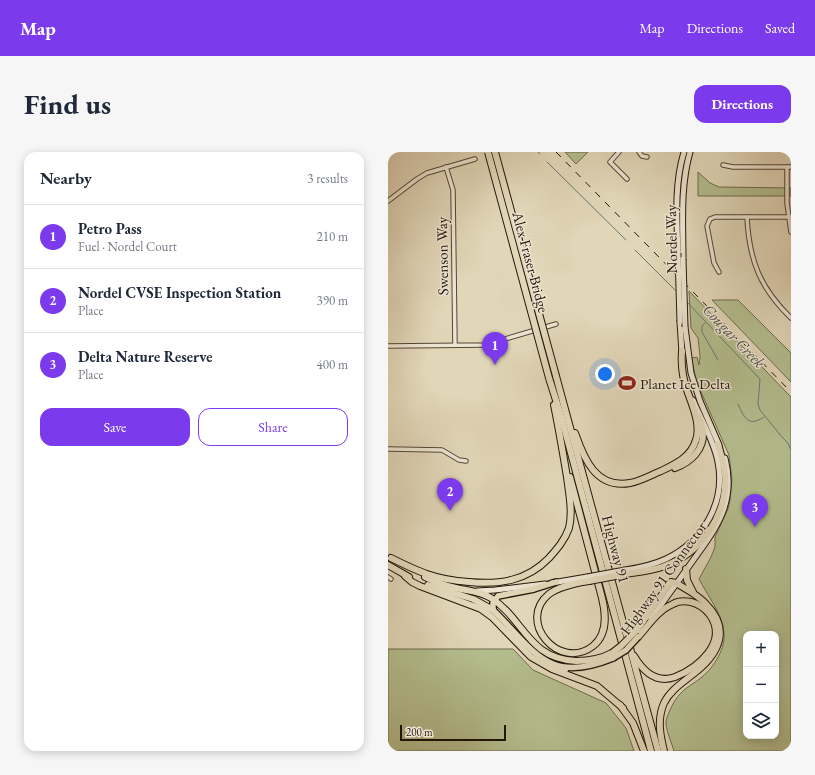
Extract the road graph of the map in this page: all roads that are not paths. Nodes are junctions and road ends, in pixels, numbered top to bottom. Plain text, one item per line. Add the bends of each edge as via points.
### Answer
1 (488, 152) edge
2 (495, 152) edge
3 (619, 152) edge
4 (639, 152) edge
5 (684, 152) edge
6 (690, 152) edge
7 (647, 157) dead end
8 (475, 159) dead end
9 (723, 165) dead end
10 (446, 167) junction
11 (789, 167) edge
12 (627, 180) dead end
13 (388, 201) edge
14 (747, 217) junction
15 (790, 217) edge
16 (791, 232) edge
17 (719, 272) dead end
18 (791, 318) edge
19 (680, 322) joint
20 (556, 324) dead end
21 (685, 327) joint
22 (455, 345) junction
23 (388, 346) edge
24 (682, 351) junction
25 (556, 376) joint
26 (549, 378) junction
27 (558, 384) junction
28 (696, 406) junction
29 (718, 444) junction
30 (562, 446) junction
31 (388, 450) edge
32 (466, 461) dead end
33 (666, 469) junction
34 (390, 557) edge
35 (388, 565) edge
36 (686, 569) junction
37 (625, 572) junction
38 (405, 576) junction
39 (588, 579) junction
40 (556, 582) junction
41 (676, 582) junction
42 (476, 591) junction
43 (698, 597) junction
44 (494, 600) junction
45 (494, 610) junction
46 (637, 634) junction
47 (630, 649) junction
48 (613, 656) junction
49 (554, 665) junction
50 (623, 708) junction
51 (644, 751) edge
52 (651, 751) edge
53 (658, 751) edge
54 (664, 751) edge

1 - 26 highway, Alex Fraser Bridge, bridge
2 - 25 highway, Alex Fraser Bridge, bridge
3 - 12 street via 610,162
4 - 7 street
5 - 19 main road, Nordel Way, bridge via 677,192
6 - 21 main road, Nordel Way, bridge via 683,192
8 - 10 street
9 - 11 street
10 - 13 street via 427,173
10 - 22 street, Swenson Way via 453,190
11 - 15 street
14 - 15 street
14 - 17 street via 715,217 708,220 714,263
14 - 18 street via 750,251 760,278 770,296
15 - 16 street
19 - 24 main road, Highway 91 Connector
20 - 22 street via 485,345
21 - 29 main road, Highway 91 Connector via 691,373
22 - 23 street
24 - 28 main road, Highway 91 Connector via 687,382
24 - 33 highway via 682,373 698,433 694,446 685,458
25 - 27 highway, Highway 91
26 - 30 highway
26 - 52 highway, Highway 91
27 - 33 highway via 581,450 596,473 608,481 622,484 640,480
27 - 47 highway, Highway 91
28 - 33 highway via 703,432 699,449 694,457 683,465
28 - 37 main road, Highway 91 Connector via 718,461 720,484 714,510 700,532 681,551 657,563
29 - 36 main road, Highway 91 Connector via 722,447 728,475 724,510 717,526
29 - 37 highway via 723,464 724,490 719,512 709,532 698,546 674,562 649,570
30 - 34 highway via 570,496 569,528 562,543 547,561 536,569 522,578 482,584 435,577
30 - 39 highway via 605,618 603,632 598,641 585,650 567,653 546,641 539,630 537,619 541,604 555,590
31 - 32 street via 442,450 459,460
34 - 42 highway via 407,569 436,582
35 - 38 highway
36 - 41 main road, Highway 91 Connector
36 - 43 highway via 689,585
37 - 39 highway, bridge
38 - 45 highway via 473,599
38 - 50 highway via 420,586 481,609 531,657 552,669 597,686
39 - 40 main road
40 - 42 main road
40 - 44 highway via 534,590 498,596
41 - 43 highway
41 - 46 highway via 669,584
42 - 44 highway
43 - 54 highway via 716,616 720,631 719,640 716,650 707,662 676,688 664,704 659,722
44 - 45 highway
44 - 48 highway via 544,652 565,660 579,661
45 - 49 highway via 534,653
46 - 47 highway via 666,608 682,601 704,608 713,619 716,631 712,648 704,659 689,671 670,679 648,674
46 - 48 highway, bridge
47 - 53 highway, Highway 91
48 - 49 highway via 599,664 587,666
49 - 50 highway via 600,684 614,695
50 - 51 highway via 633,723

